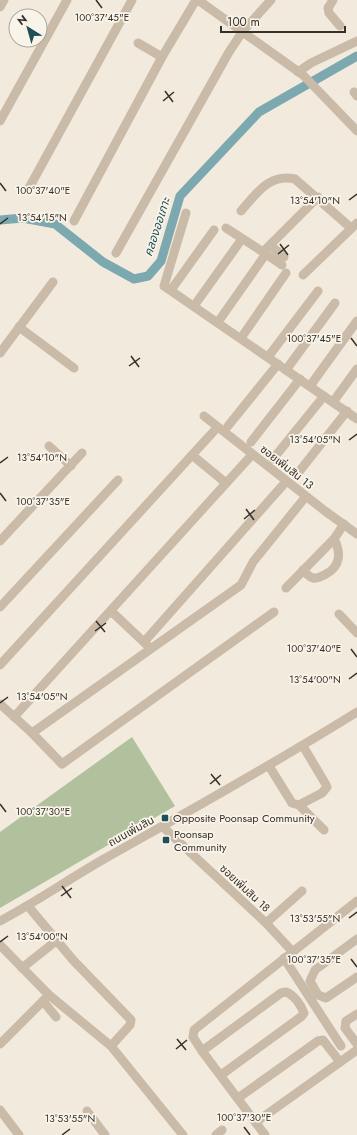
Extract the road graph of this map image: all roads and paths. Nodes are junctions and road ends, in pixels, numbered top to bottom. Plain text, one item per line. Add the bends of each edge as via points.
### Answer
1 (4, 0) edge
2 (67, 0) edge
3 (132, 0) edge
4 (197, 0) edge
5 (271, 0) edge
6 (333, 0) edge
7 (0, 7) edge
8 (340, 26) dead end
9 (243, 31) junction
10 (357, 41) edge
11 (138, 43) dead end
12 (162, 57) junction
13 (301, 73) junction
14 (0, 121) edge
15 (356, 130) edge
16 (29, 188) dead end
17 (318, 197) junction
18 (240, 211) dead end
19 (186, 213) dead end
20 (74, 221) dead end
21 (354, 225) edge
22 (226, 228) dead end
23 (214, 230) dead end
24 (239, 243) dead end
25 (270, 245) junction
26 (116, 253) dead end
27 (263, 255) junction
28 (284, 265) junction
29 (303, 275) dead end
30 (53, 282) dead end
31 (171, 290) junction
32 (318, 291) dead end
33 (336, 303) dead end
34 (194, 306) junction
35 (357, 321) edge
36 (218, 322) junction
37 (19, 327) junction
38 (241, 338) junction
39 (0, 353) edge
40 (268, 357) junction
41 (278, 364) junction
42 (74, 368) dead end
43 (357, 369) edge
44 (286, 370) junction
45 (300, 379) junction
46 (310, 386) junction
47 (324, 396) junction
48 (333, 402) junction
49 (347, 411) junction
50 (204, 416) dead end
51 (357, 419) edge
52 (228, 426) dead end
53 (214, 431) dead end
54 (251, 442) dead end
55 (49, 446) dead end
56 (82, 454) dead end
57 (192, 455) junction
58 (249, 458) dead end
59 (274, 459) dead end
60 (71, 466) junction
61 (298, 473) dead end
62 (118, 480) dead end
63 (226, 483) junction
64 (283, 484) dead end
65 (303, 500) dead end
66 (344, 524) junction
67 (357, 534) edge
68 (334, 538) junction
69 (0, 541) edge
70 (303, 570) junction
71 (286, 588) dead end
72 (0, 607) edge
73 (110, 611) junction
74 (274, 612) dead end
75 (339, 614) dead end
76 (357, 633) edge
77 (144, 642) junction
78 (151, 649) junction
79 (0, 665) edge
80 (0, 704) edge
81 (357, 712) edge
82 (14, 717) junction
83 (32, 733) junction
84 (303, 746) junction
85 (268, 766) junction
86 (299, 805) junction
87 (163, 827) junction
88 (324, 830) dead end
89 (302, 891) dead end
90 (357, 901) edge
91 (28, 906) junction
92 (0, 921) edge
93 (266, 924) junction
94 (357, 939) edge
95 (56, 942) junction
96 (0, 945) edge
97 (292, 951) junction
98 (284, 958) junction
99 (22, 968) junction
100 (357, 977) edge
101 (306, 983) junction
102 (290, 994) junction
103 (46, 998) junction
104 (357, 1014) edge
105 (56, 1017) dead end
106 (0, 1044) edge
107 (357, 1044) edge
108 (110, 1046) junction
109 (341, 1046) dead end
110 (357, 1050) edge
111 (202, 1051) junction
112 (340, 1062) junction
113 (221, 1075) junction
114 (238, 1098) junction
115 (0, 1110) edge
116 (87, 1111) dead end
117 (256, 1122) junction
118 (19, 1135) edge
119 (105, 1135) edge
120 (183, 1135) edge
121 (265, 1135) edge

1 - 7 street
2 - 14 street
3 - 16 street
4 - 9 street
4 - 12 street
5 - 9 street
6 - 8 street via 328,8 329,13
9 - 13 street
9 - 26 street
10 - 13 street via 311,63
11 - 12 street
12 - 20 street
13 - 15 street
17 - 18 street via 295,179 284,176 261,188
17 - 21 street
17 - 25 street
19 - 31 street via 164,286
21 - 29 street
22 - 27 street
23 - 31 street
24 - 34 street
25 - 27 street
25 - 28 street
27 - 28 street
27 - 36 street
28 - 38 street
30 - 37 street
31 - 34 street
32 - 40 street
33 - 44 street
34 - 36 street
35 - 46 street
36 - 38 street
37 - 39 street
37 - 42 street
38 - 40 street
40 - 41 street
41 - 44 street
41 - 52 street
43 - 48 street
44 - 45 street
45 - 46 street
45 - 54 street
46 - 47 street
47 - 48 street
47 - 59 street
48 - 49 street
49 - 51 street
49 - 61 street
50 - 66 street, ซอยเพิ่มสิน 13
53 - 57 street
55 - 60 street
56 - 60 street
57 - 63 street
57 - 79 street
58 - 63 street
60 - 69 street
62 - 72 street
63 - 73 street
64 - 77 street
65 - 78 street via 253,562 241,585
66 - 67 street, ซอยเพิ่มสิน 13
66 - 68 street
68 - 70 street
68 - 70 street via 339,549 339,557 330,572 315,579
70 - 71 street
73 - 77 street
73 - 82 street
74 - 83 street via 62,764
75 - 76 street
77 - 78 street
78 - 83 street
80 - 82 street
81 - 84 street, ถนนเพิ่มสิน
82 - 83 street
84 - 85 street, ถนนเพิ่มสิน
84 - 86 street via 327,787 322,793
85 - 86 street via 288,799
85 - 87 street, ถนนเพิ่มสิน
86 - 88 street
87 - 91 street, ถนนเพิ่มสิน
87 - 93 street, ซอยเพิ่มสิน 18
89 - 93 street
90 - 97 street
91 - 92 street, ถนนเพิ่มสิน
91 - 95 street
93 - 97 street, ซอยเพิ่มสิน 18
94 - 101 street via 315,970
95 - 99 street
95 - 108 street via 131,1020 130,1025
96 - 99 street
97 - 98 street
98 - 101 street
98 - 111 street via 194,1030 193,1037
99 - 103 street
100 - 101 street via 326,998 318,995
101 - 102 street
101 - 109 street
102 - 111 street via 281,993
102 - 113 street via 303,1010 302,1016
103 - 105 street
103 - 106 street
103 - 108 street
104 - 107 street via 346,1021 345,1028
108 - 120 street
110 - 112 street
111 - 113 street
112 - 114 street via 327,1043 323,1040 318,1041
112 - 117 street
113 - 114 street
114 - 117 street
115 - 118 street
116 - 119 street
117 - 121 street

